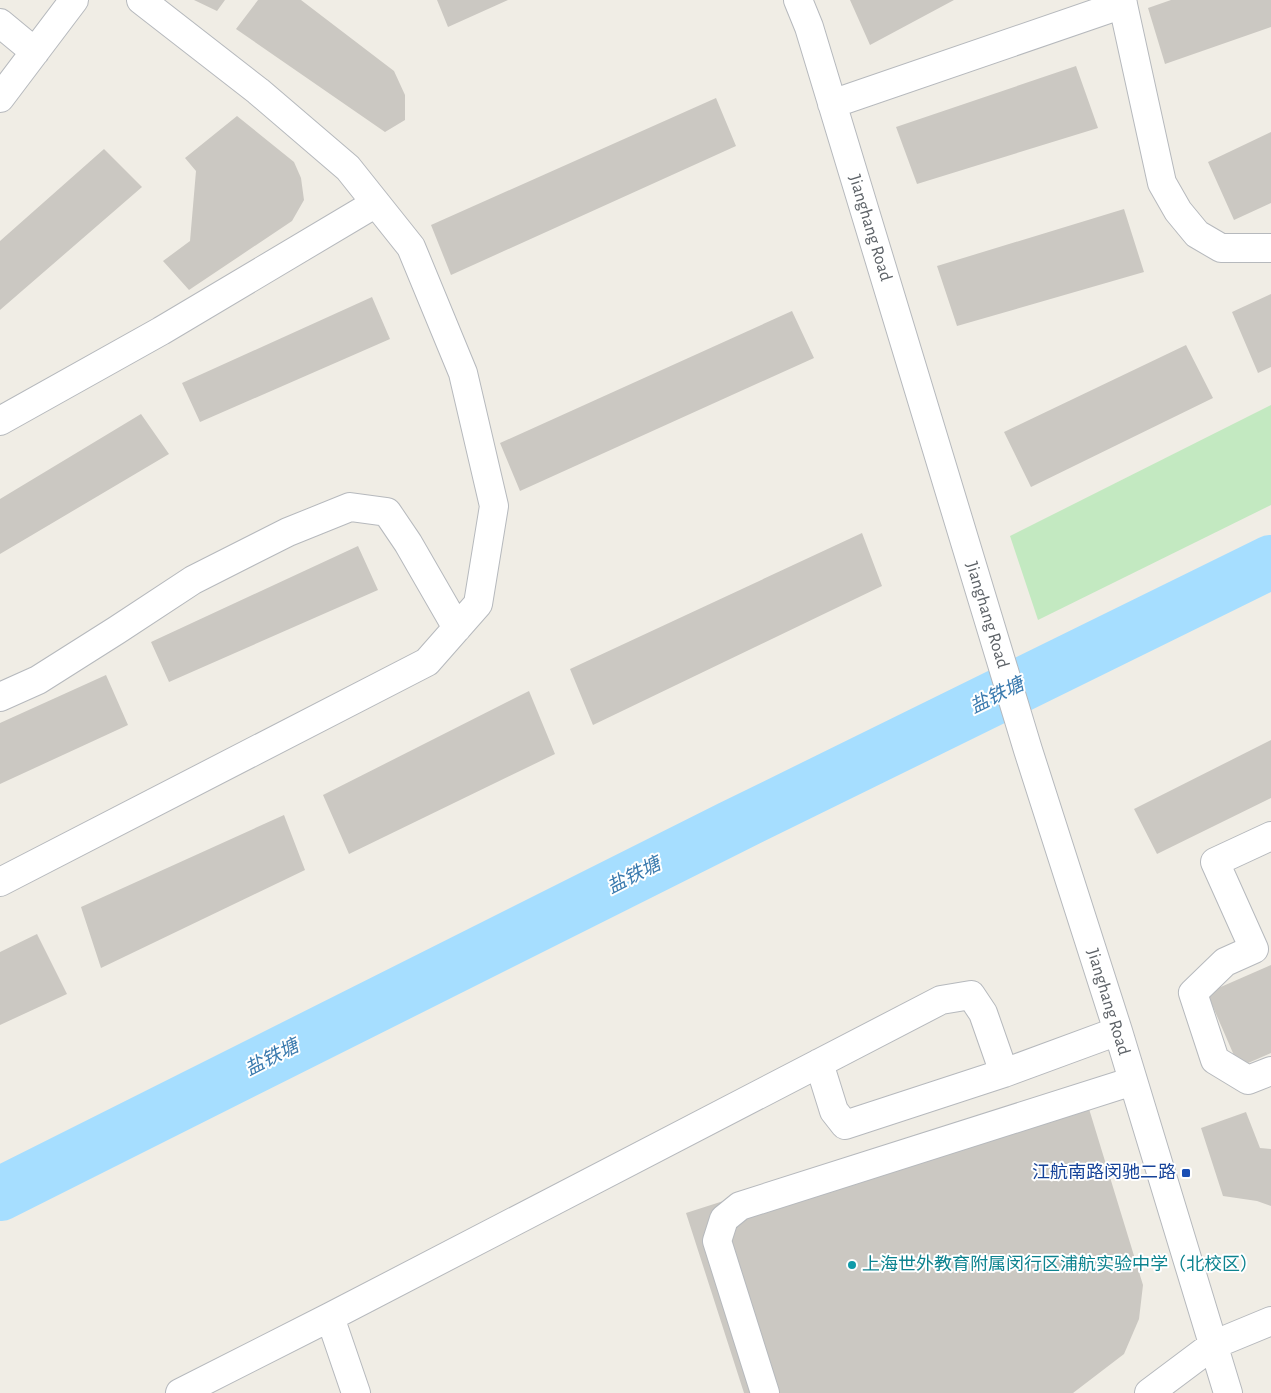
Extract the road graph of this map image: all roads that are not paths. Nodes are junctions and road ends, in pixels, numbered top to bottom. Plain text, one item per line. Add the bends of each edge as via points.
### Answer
1 (74, 0) edge
2 (141, 0) edge
3 (798, 0) edge
4 (1122, 2) edge
5 (0, 23) edge
6 (35, 52) junction
7 (0, 98) edge
8 (832, 104) junction
9 (376, 202) junction
10 (1271, 248) edge
11 (0, 421) edge
12 (457, 628) junction
13 (0, 697) edge
14 (1271, 836) edge
15 (0, 882) edge
16 (1262, 945) edge
17 (1118, 1031) junction
18 (820, 1063) junction
19 (1271, 1071) edge
20 (1004, 1073) junction
21 (1133, 1081) junction
22 (330, 1317) junction
23 (1271, 1321) edge
24 (1213, 1345) junction
25 (180, 1393) edge
26 (356, 1393) edge
27 (765, 1393) edge
28 (1149, 1393) edge
29 (1228, 1393) edge

1 - 6 street
2 - 9 street via 258,91 348,168
3 - 8 street, Jianghang Road
4 - 8 street
4 - 10 street via 1162,183 1178,211 1197,234 1221,248
5 - 6 street
6 - 7 street
8 - 17 street, Jianghang Road via 1028,750
9 - 11 street via 161,331
9 - 12 street via 411,247 463,373 494,506 478,604
12 - 13 street via 387,512 350,507 288,532 193,580 38,680
12 - 15 street via 427,662
14 - 16 street via 1215,862
16 - 19 street via 1225,962 1193,993 1215,1060 1248,1080
17 - 20 street
17 - 21 street, Jianghang Road
18 - 20 street via 834,1111 846,1125
18 - 20 street via 941,1000 971,995 983,1013
18 - 22 street
21 - 24 street, Jianghang Road
21 - 27 street via 740,1206 724,1220 717,1241
22 - 25 street
22 - 26 street
23 - 24 street
24 - 28 street
24 - 29 street, Jianghang Road

